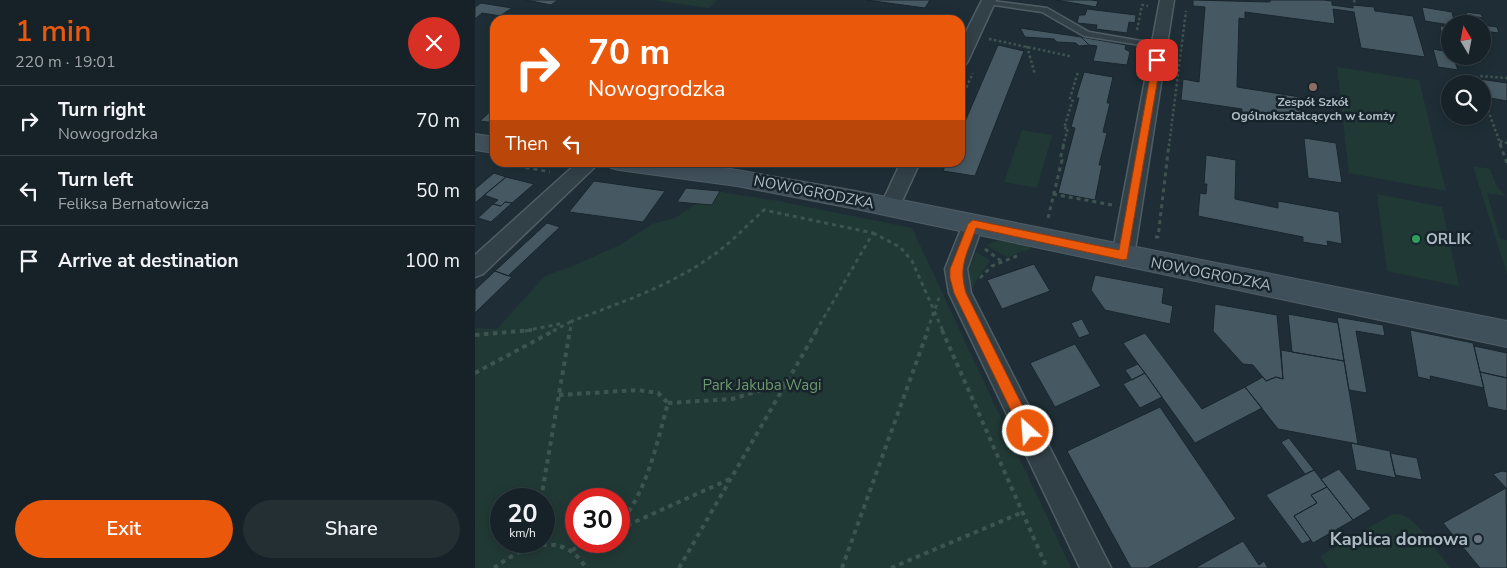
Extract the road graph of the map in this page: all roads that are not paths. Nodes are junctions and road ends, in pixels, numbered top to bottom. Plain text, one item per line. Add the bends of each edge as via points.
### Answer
1 (989, 1) edge
2 (1158, 3) edge
3 (1159, 46) junction
4 (965, 51) edge
5 (475, 142) edge
6 (490, 144) edge
7 (586, 167) edge
8 (656, 167) edge
9 (909, 167) edge
10 (890, 207) junction
11 (973, 224) junction
12 (1123, 256) junction
13 (475, 268) edge
14 (1507, 334) edge
15 (1096, 568) edge

1 - 3 lane via 1044,10 1087,34
1 - 4 street
2 - 3 street
3 - 12 street
5 - 6 street
7 - 13 street
8 - 10 street, NOWOGRODZKA via 737,178
9 - 10 street
10 - 11 street, NOWOGRODZKA
11 - 12 street, NOWOGRODZKA
11 - 15 street via 956,269 960,293
12 - 14 street, NOWOGRODZKA

